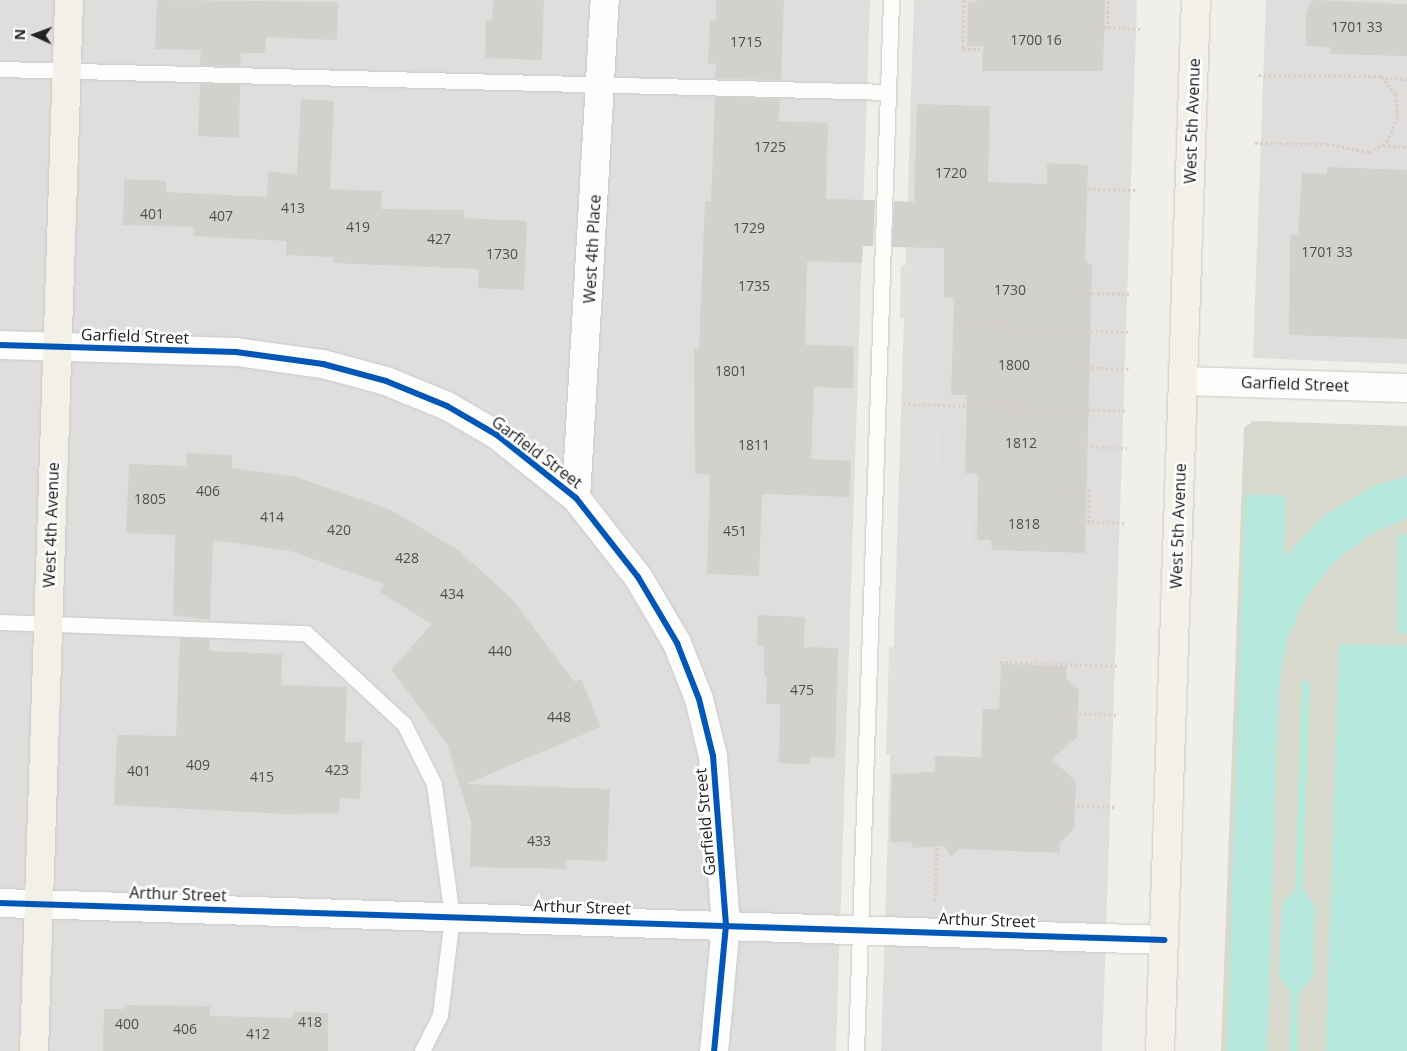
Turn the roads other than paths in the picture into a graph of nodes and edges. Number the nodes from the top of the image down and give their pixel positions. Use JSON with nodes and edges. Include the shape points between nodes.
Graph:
{"nodes":[{"id":1,"x":69,"y":0,"type":"edge"},
{"id":2,"x":606,"y":0,"type":"edge"},
{"id":3,"x":891,"y":0,"type":"edge"},
{"id":4,"x":1196,"y":0,"type":"edge"},
{"id":5,"x":0,"y":69,"type":"edge"},
{"id":6,"x":68,"y":72,"type":"junction"},
{"id":7,"x":602,"y":82,"type":"junction"},
{"id":8,"x":888,"y":92,"type":"junction"},
{"id":9,"x":0,"y":345,"type":"edge"},
{"id":10,"x":57,"y":346,"type":"junction"},
{"id":11,"x":1183,"y":381,"type":"junction"},
{"id":12,"x":1407,"y":388,"type":"edge"},
{"id":13,"x":576,"y":498,"type":"junction"},
{"id":14,"x":0,"y":622,"type":"edge"},
{"id":15,"x":48,"y":623,"type":"junction"},
{"id":16,"x":0,"y":903,"type":"edge"},
{"id":17,"x":38,"y":904,"type":"junction"},
{"id":18,"x":452,"y":917,"type":"junction"},
{"id":19,"x":726,"y":925,"type":"junction"},
{"id":20,"x":859,"y":930,"type":"junction"},
{"id":21,"x":1164,"y":940,"type":"junction"},
{"id":22,"x":34,"y":1051,"type":"edge"},
{"id":23,"x":422,"y":1051,"type":"edge"},
{"id":24,"x":714,"y":1051,"type":"edge"},
{"id":25,"x":856,"y":1051,"type":"edge"},
{"id":26,"x":1160,"y":1051,"type":"edge"}],
"edges":[{"from":1,"to":6,"type":"main road","name":"West 4th Avenue"},
{"from":2,"to":7,"type":"street","name":"West 4th Place"},
{"from":3,"to":8,"type":"lane"},
{"from":4,"to":11,"type":"main road","name":"West 5th Avenue"},
{"from":5,"to":6,"type":"lane"},
{"from":6,"to":7,"type":"lane"},
{"from":6,"to":10,"type":"main road","name":"West 4th Avenue"},
{"from":7,"to":8,"type":"lane"},
{"from":7,"to":13,"type":"street","name":"West 4th Place"},
{"from":8,"to":20,"type":"lane","via":[[880,404]]},
{"from":9,"to":10,"type":"street","name":"Garfield Street"},
{"from":10,"to":13,"type":"street","name":"Garfield Street","via":[[245,353],[323,364],[386,381],[447,406],[497,436]]},
{"from":10,"to":15,"type":"main road","name":"West 4th Avenue"},
{"from":11,"to":12,"type":"street","name":"Garfield Street"},
{"from":11,"to":21,"type":"main road","name":"West 5th Avenue"},
{"from":13,"to":19,"type":"street","name":"Garfield Street","via":[[638,577],[677,642],[698,699],[720,809]]},
{"from":14,"to":15,"type":"lane"},
{"from":15,"to":17,"type":"main road","name":"West 4th Avenue"},
{"from":15,"to":18,"type":"lane","via":[[306,633],[404,724],[434,784]]},
{"from":16,"to":17,"type":"street","name":"Arthur Street"},
{"from":17,"to":18,"type":"street","name":"Arthur Street"},
{"from":17,"to":22,"type":"main road","name":"West 4th Avenue"},
{"from":18,"to":19,"type":"street","name":"Arthur Street"},
{"from":18,"to":23,"type":"lane","via":[[440,1015]]},
{"from":19,"to":20,"type":"street","name":"Arthur Street"},
{"from":19,"to":24,"type":"street","name":"Garfield Street"},
{"from":20,"to":21,"type":"street","name":"Arthur Street"},
{"from":20,"to":25,"type":"lane"},
{"from":21,"to":26,"type":"main road","name":"West 5th Avenue"}]}
